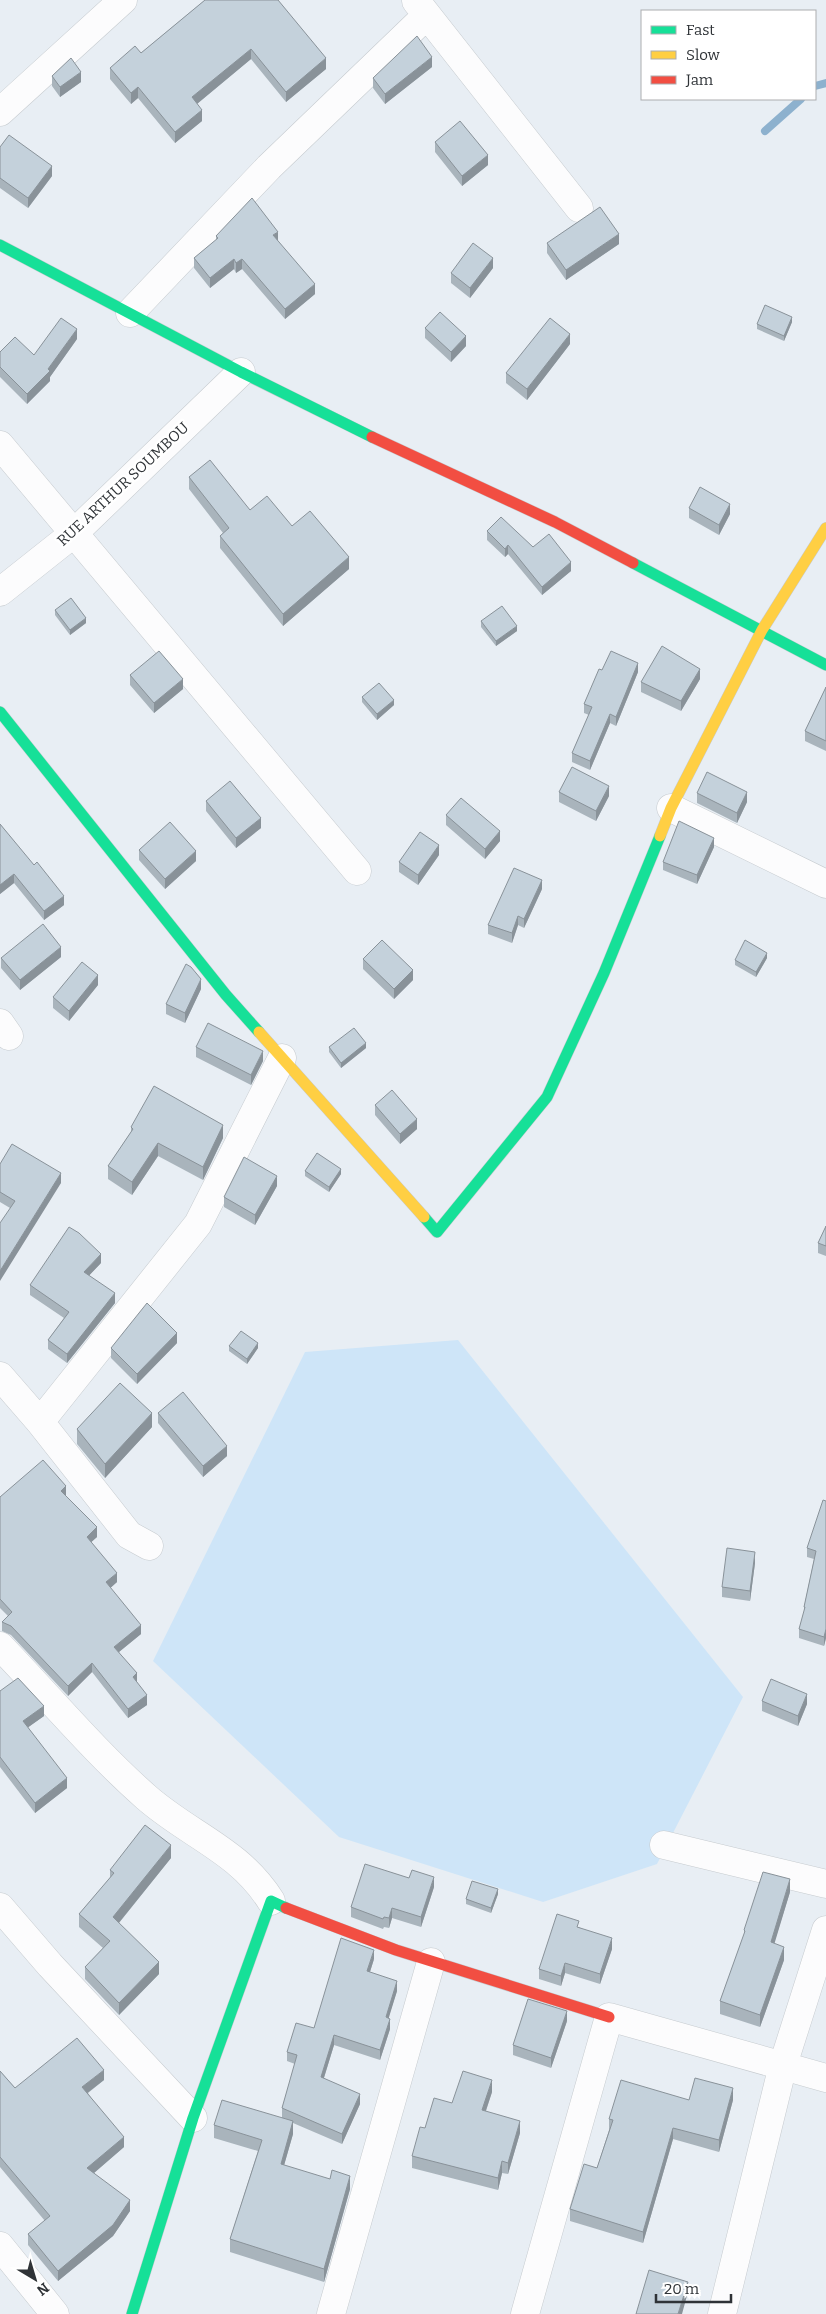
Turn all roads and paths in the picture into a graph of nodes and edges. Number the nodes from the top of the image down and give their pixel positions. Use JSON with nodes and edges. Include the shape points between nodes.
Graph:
{"nodes":[{"id":1,"x":123,"y":0,"type":"edge"},
{"id":2,"x":421,"y":7,"type":"edge"},
{"id":3,"x":0,"y":112,"type":"edge"},
{"id":4,"x":579,"y":208,"type":"dead end"},
{"id":5,"x":0,"y":245,"type":"edge"},
{"id":6,"x":130,"y":313,"type":"junction"},
{"id":7,"x":242,"y":372,"type":"junction"},
{"id":8,"x":0,"y":445,"type":"edge"},
{"id":9,"x":826,"y":528,"type":"edge"},
{"id":10,"x":73,"y":534,"type":"junction"},
{"id":11,"x":0,"y":592,"type":"edge"},
{"id":12,"x":762,"y":630,"type":"junction"},
{"id":13,"x":826,"y":665,"type":"edge"},
{"id":14,"x":0,"y":712,"type":"edge"},
{"id":15,"x":671,"y":808,"type":"junction"},
{"id":16,"x":356,"y":870,"type":"dead end"},
{"id":17,"x":826,"y":884,"type":"edge"},
{"id":18,"x":282,"y":1058,"type":"junction"},
{"id":19,"x":0,"y":1376,"type":"edge"},
{"id":20,"x":40,"y":1422,"type":"junction"},
{"id":21,"x":149,"y":1546,"type":"dead end"},
{"id":22,"x":0,"y":1646,"type":"edge"},
{"id":23,"x":664,"y":1845,"type":"dead end"},
{"id":24,"x":826,"y":1884,"type":"edge"},
{"id":25,"x":271,"y":1901,"type":"junction"},
{"id":26,"x":0,"y":1907,"type":"edge"},
{"id":27,"x":826,"y":1930,"type":"edge"},
{"id":28,"x":431,"y":1962,"type":"junction"},
{"id":29,"x":609,"y":2017,"type":"junction"},
{"id":30,"x":783,"y":2065,"type":"junction"},
{"id":31,"x":826,"y":2078,"type":"edge"},
{"id":32,"x":193,"y":2118,"type":"junction"},
{"id":33,"x":0,"y":2246,"type":"edge"},
{"id":34,"x":55,"y":2314,"type":"edge"},
{"id":35,"x":132,"y":2314,"type":"edge"},
{"id":36,"x":330,"y":2314,"type":"edge"},
{"id":37,"x":525,"y":2314,"type":"edge"},
{"id":38,"x":722,"y":2314,"type":"edge"}],
"edges":[{"from":1,"to":3,"type":"street"},
{"from":2,"to":4,"type":"street"},
{"from":2,"to":6,"type":"street"},
{"from":5,"to":6,"type":"street"},
{"from":6,"to":7,"type":"street"},
{"from":7,"to":10,"type":"street","name":"RUE ARTHUR SOUMBOU"},
{"from":7,"to":12,"type":"street","via":[[361,432],[555,522]]},
{"from":8,"to":10,"type":"street"},
{"from":9,"to":12,"type":"street"},
{"from":10,"to":11,"type":"street","name":"RUE ARTHUR SOUMBOU"},
{"from":10,"to":16,"type":"street"},
{"from":12,"to":13,"type":"street"},
{"from":12,"to":15,"type":"street"},
{"from":14,"to":18,"type":"street","via":[[226,995]]},
{"from":15,"to":17,"type":"street"},
{"from":15,"to":18,"type":"street","via":[[604,973],[547,1097],[437,1232]]},
{"from":18,"to":20,"type":"street","via":[[198,1224]]},
{"from":19,"to":20,"type":"street"},
{"from":20,"to":21,"type":"street","via":[[130,1535]]},
{"from":22,"to":25,"type":"street","via":[[110,1764],[148,1799],[243,1866]]},
{"from":23,"to":24,"type":"street"},
{"from":25,"to":28,"type":"street","via":[[321,1924]]},
{"from":25,"to":32,"type":"street"},
{"from":26,"to":32,"type":"street"},
{"from":27,"to":30,"type":"street"},
{"from":28,"to":29,"type":"street"},
{"from":28,"to":36,"type":"street"},
{"from":29,"to":30,"type":"street"},
{"from":29,"to":37,"type":"street"},
{"from":30,"to":31,"type":"street"},
{"from":30,"to":38,"type":"street"},
{"from":32,"to":35,"type":"street"},
{"from":33,"to":34,"type":"street"}]}
